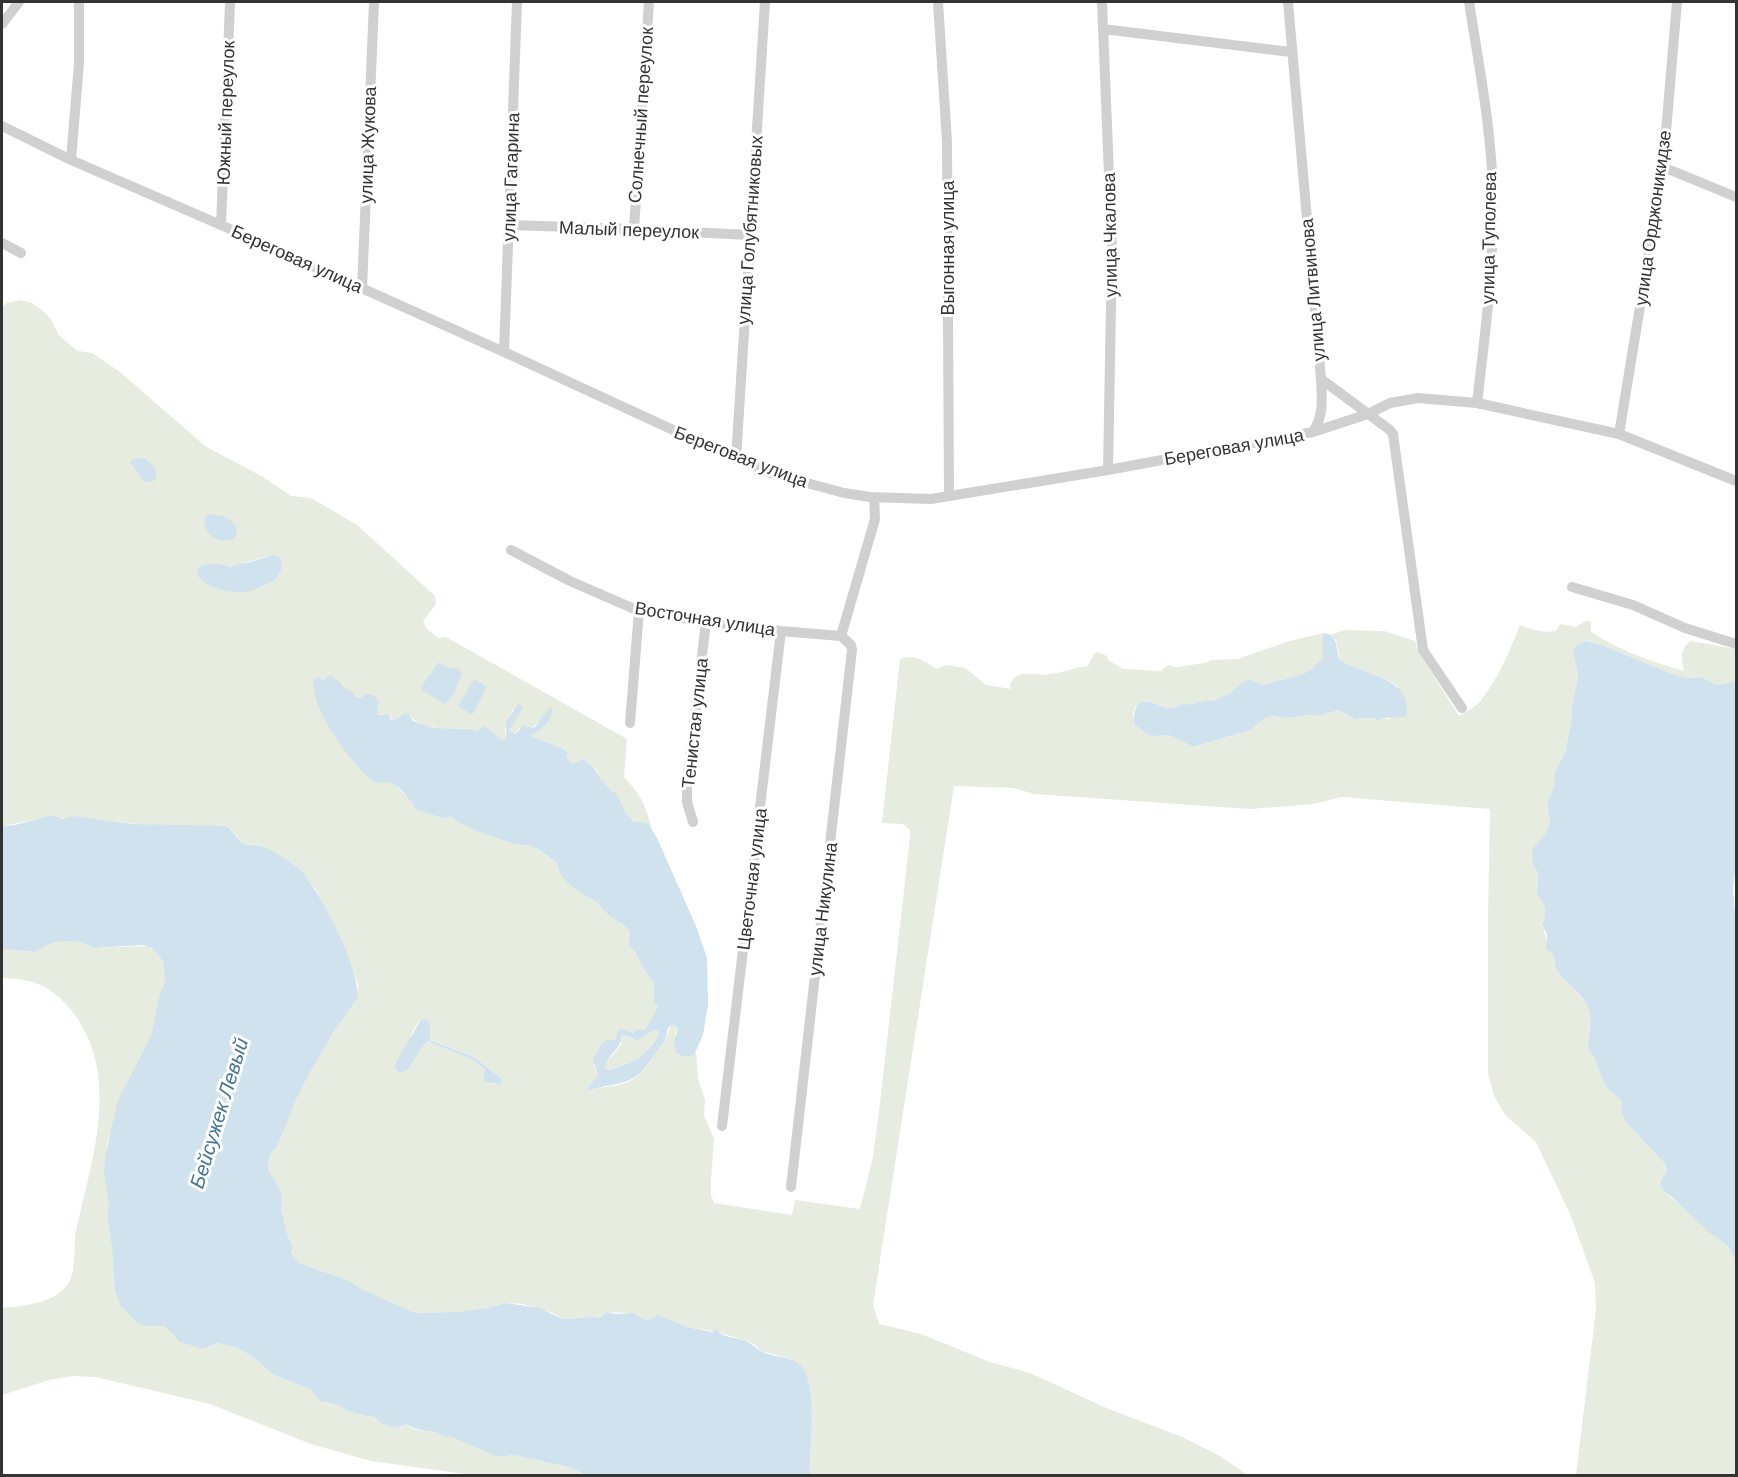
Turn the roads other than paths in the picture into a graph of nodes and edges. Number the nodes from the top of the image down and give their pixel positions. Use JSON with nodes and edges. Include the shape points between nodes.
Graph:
{"nodes":[{"id":1,"x":19,"y":2,"type":"edge"},
{"id":2,"x":79,"y":2,"type":"edge"},
{"id":3,"x":230,"y":2,"type":"edge"},
{"id":4,"x":374,"y":2,"type":"edge"},
{"id":5,"x":517,"y":2,"type":"edge"},
{"id":6,"x":649,"y":2,"type":"edge"},
{"id":7,"x":765,"y":2,"type":"edge"},
{"id":8,"x":938,"y":2,"type":"edge"},
{"id":9,"x":1102,"y":2,"type":"edge"},
{"id":10,"x":1288,"y":2,"type":"edge"},
{"id":11,"x":1469,"y":2,"type":"edge"},
{"id":12,"x":1677,"y":2,"type":"edge"},
{"id":13,"x":2,"y":24,"type":"edge"},
{"id":14,"x":1103,"y":29,"type":"junction"},
{"id":15,"x":1291,"y":52,"type":"junction"},
{"id":16,"x":2,"y":126,"type":"edge"},
{"id":17,"x":71,"y":160,"type":"junction"},
{"id":18,"x":1664,"y":167,"type":"junction"},
{"id":19,"x":1737,"y":197,"type":"edge"},
{"id":20,"x":221,"y":225,"type":"junction"},
{"id":21,"x":509,"y":225,"type":"junction"},
{"id":22,"x":634,"y":229,"type":"junction"},
{"id":23,"x":749,"y":235,"type":"junction"},
{"id":24,"x":2,"y":243,"type":"edge"},
{"id":25,"x":21,"y":253,"type":"dead end"},
{"id":26,"x":362,"y":289,"type":"junction"},
{"id":27,"x":504,"y":352,"type":"junction"},
{"id":28,"x":1321,"y":379,"type":"junction"},
{"id":29,"x":1477,"y":403,"type":"junction"},
{"id":30,"x":1368,"y":414,"type":"junction"},
{"id":31,"x":1313,"y":432,"type":"junction"},
{"id":32,"x":1619,"y":434,"type":"junction"},
{"id":33,"x":736,"y":459,"type":"junction"},
{"id":34,"x":1108,"y":470,"type":"junction"},
{"id":35,"x":1737,"y":481,"type":"edge"},
{"id":36,"x":949,"y":495,"type":"junction"},
{"id":37,"x":874,"y":497,"type":"junction"},
{"id":38,"x":511,"y":550,"type":"dead end"},
{"id":39,"x":1572,"y":587,"type":"dead end"},
{"id":40,"x":639,"y":611,"type":"junction"},
{"id":41,"x":706,"y":622,"type":"junction"},
{"id":42,"x":781,"y":632,"type":"junction"},
{"id":43,"x":841,"y":636,"type":"junction"},
{"id":44,"x":1737,"y":644,"type":"edge"},
{"id":45,"x":1462,"y":708,"type":"dead end"},
{"id":46,"x":630,"y":723,"type":"dead end"},
{"id":47,"x":693,"y":822,"type":"dead end"},
{"id":48,"x":722,"y":1126,"type":"dead end"},
{"id":49,"x":791,"y":1187,"type":"dead end"}],
"edges":[{"from":1,"to":13,"type":"street"},
{"from":2,"to":17,"type":"street","via":[[79,63]]},
{"from":3,"to":20,"type":"street","name":"Южный переулок"},
{"from":4,"to":26,"type":"street","name":"улица Жукова"},
{"from":5,"to":21,"type":"street","name":"улица Гагарина"},
{"from":6,"to":22,"type":"street","name":"Солнечный переулок"},
{"from":7,"to":23,"type":"street","name":"улица Голубятниковых"},
{"from":8,"to":36,"type":"street","name":"Выгонная улица","via":[[947,142]]},
{"from":9,"to":14,"type":"street","name":"улица Чкалова"},
{"from":10,"to":15,"type":"street","name":"улица Литвинова"},
{"from":11,"to":29,"type":"street","name":"улица Туполева","via":[[1493,197],[1492,265]]},
{"from":12,"to":18,"type":"street","name":"улица Орджоникидзе"},
{"from":14,"to":15,"type":"street"},
{"from":14,"to":34,"type":"street","name":"улица Чкалова","via":[[1112,249]]},
{"from":15,"to":28,"type":"street","name":"улица Литвинова"},
{"from":16,"to":17,"type":"street","name":"Береговая улица"},
{"from":17,"to":20,"type":"street","name":"Береговая улица"},
{"from":18,"to":19,"type":"street"},
{"from":18,"to":32,"type":"street","name":"улица Орджоникидзе"},
{"from":20,"to":26,"type":"street","name":"Береговая улица"},
{"from":21,"to":22,"type":"street","name":"Малый переулок"},
{"from":21,"to":27,"type":"street","name":"улица Гагарина"},
{"from":22,"to":23,"type":"street","name":"Малый переулок"},
{"from":23,"to":33,"type":"street","name":"улица Голубятниковых"},
{"from":24,"to":25,"type":"street"},
{"from":26,"to":27,"type":"street","name":"Береговая улица"},
{"from":27,"to":33,"type":"street","name":"Береговая улица"},
{"from":28,"to":30,"type":"street","name":"улица Литвинова"},
{"from":28,"to":31,"type":"street","via":[[1323,406]]},
{"from":29,"to":30,"type":"street","name":"Береговая улица","via":[[1418,398],[1390,403]]},
{"from":29,"to":32,"type":"street","name":"Береговая улица"},
{"from":30,"to":31,"type":"street","name":"Береговая улица"},
{"from":30,"to":45,"type":"street","name":"улица Литвинова","via":[[1390,430],[1394,438],[1423,650]]},
{"from":31,"to":34,"type":"street","name":"Береговая улица"},
{"from":32,"to":35,"type":"street","name":"Береговая улица"},
{"from":33,"to":37,"type":"street","name":"Береговая улица","via":[[814,486]]},
{"from":34,"to":36,"type":"street","name":"Береговая улица"},
{"from":36,"to":37,"type":"street","name":"Береговая улица","via":[[923,499]]},
{"from":37,"to":43,"type":"street","via":[[875,519]]},
{"from":38,"to":40,"type":"street","name":"Восточная улица"},
{"from":39,"to":44,"type":"street"},
{"from":40,"to":41,"type":"street","name":"Восточная улица"},
{"from":40,"to":46,"type":"street"},
{"from":41,"to":42,"type":"street","name":"Восточная улица"},
{"from":41,"to":47,"type":"street","name":"Тенистая улица","via":[[687,783]]},
{"from":42,"to":43,"type":"street","name":"Восточная улица"},
{"from":42,"to":48,"type":"street","name":"Цветочная улица"},
{"from":43,"to":49,"type":"street","name":"улица Никулина","via":[[852,650]]}]}
